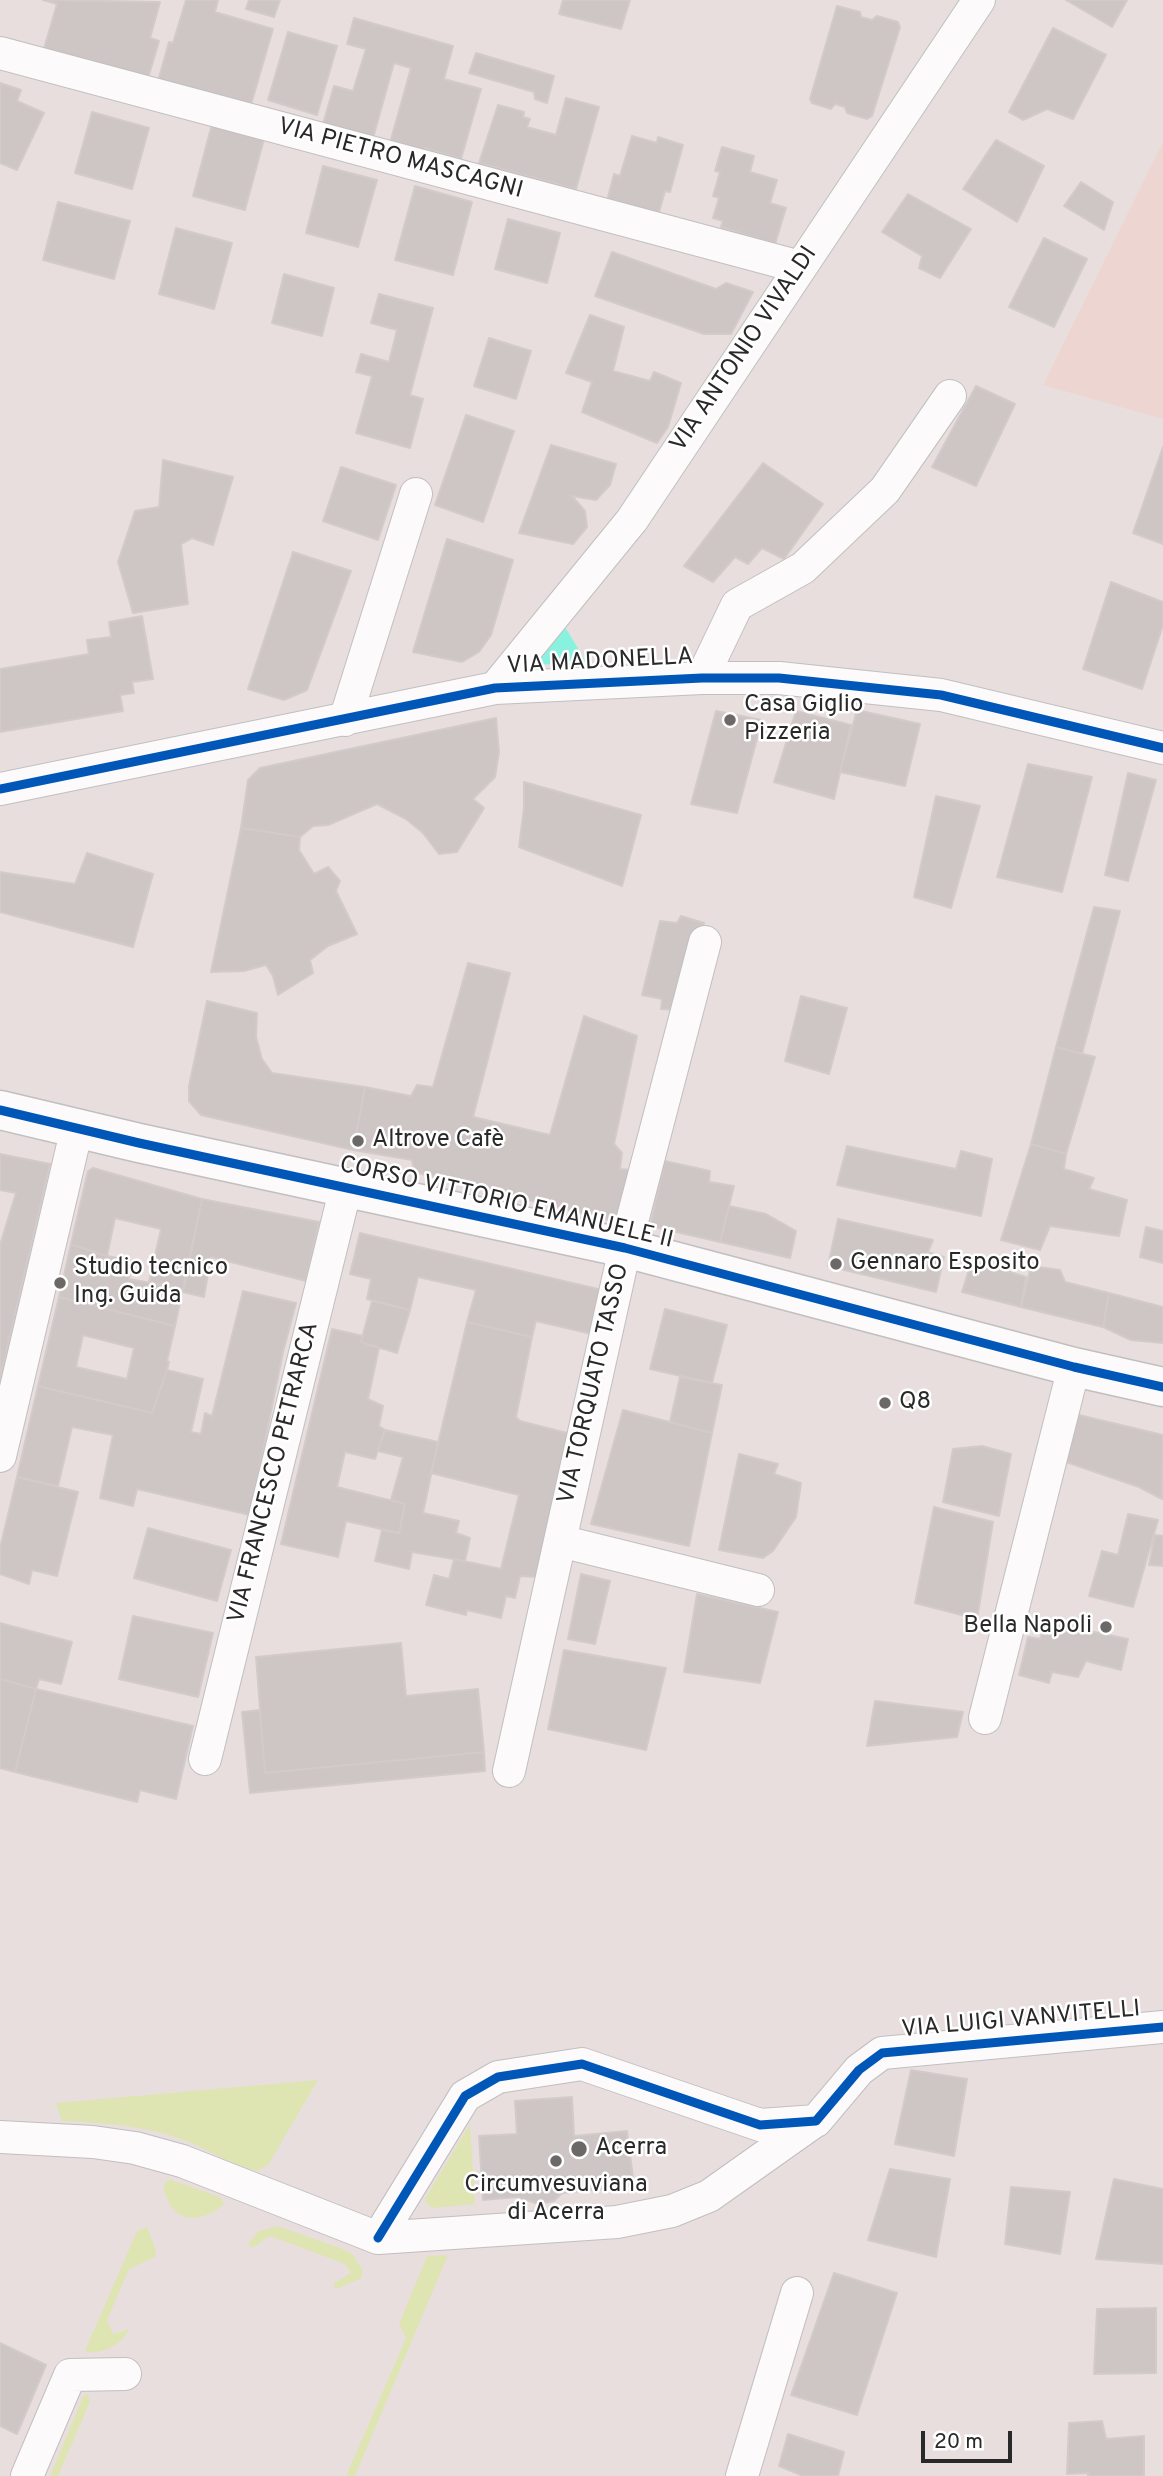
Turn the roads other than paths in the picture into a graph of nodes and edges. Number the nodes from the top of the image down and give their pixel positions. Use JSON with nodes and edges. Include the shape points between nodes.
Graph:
{"nodes":[{"id":1,"x":979,"y":0,"type":"edge"},
{"id":2,"x":0,"y":53,"type":"edge"},
{"id":3,"x":800,"y":267,"type":"junction"},
{"id":4,"x":950,"y":396,"type":"dead end"},
{"id":5,"x":416,"y":494,"type":"dead end"},
{"id":6,"x":702,"y":678,"type":"junction"},
{"id":7,"x":495,"y":688,"type":"junction"},
{"id":8,"x":345,"y":720,"type":"junction"},
{"id":9,"x":1163,"y":748,"type":"edge"},
{"id":10,"x":0,"y":789,"type":"edge"},
{"id":11,"x":705,"y":942,"type":"dead end"},
{"id":12,"x":0,"y":1110,"type":"edge"},
{"id":13,"x":77,"y":1128,"type":"junction"},
{"id":14,"x":345,"y":1187,"type":"junction"},
{"id":15,"x":625,"y":1248,"type":"junction"},
{"id":16,"x":1073,"y":1367,"type":"junction"},
{"id":17,"x":1163,"y":1387,"type":"edge"},
{"id":18,"x":0,"y":1456,"type":"edge"},
{"id":19,"x":560,"y":1541,"type":"junction"},
{"id":20,"x":758,"y":1590,"type":"dead end"},
{"id":21,"x":985,"y":1718,"type":"dead end"},
{"id":22,"x":205,"y":1759,"type":"dead end"},
{"id":23,"x":509,"y":1771,"type":"dead end"},
{"id":24,"x":1163,"y":2027,"type":"edge"},
{"id":25,"x":816,"y":2120,"type":"junction"},
{"id":26,"x":0,"y":2137,"type":"edge"},
{"id":27,"x":378,"y":2238,"type":"junction"},
{"id":28,"x":797,"y":2293,"type":"dead end"},
{"id":29,"x":125,"y":2375,"type":"dead end"},
{"id":30,"x":27,"y":2476,"type":"edge"},
{"id":31,"x":742,"y":2476,"type":"edge"}],
"edges":[{"from":1,"to":3,"type":"street","name":"VIA ANTONIO VIVALDI"},
{"from":2,"to":3,"type":"street","name":"VIA PIETRO MASCAGNI"},
{"from":3,"to":7,"type":"street","name":"VIA ANTONIO VIVALDI","via":[[632,520]]},
{"from":4,"to":6,"type":"street","via":[[885,490],[803,568],[737,605]]},
{"from":5,"to":8,"type":"street"},
{"from":6,"to":7,"type":"street","name":"VIA MADONELLA"},
{"from":6,"to":9,"type":"street","name":"VIA MADONELLA","via":[[779,678],[941,695]]},
{"from":7,"to":8,"type":"street","name":"VIA MADONELLA"},
{"from":8,"to":10,"type":"street","name":"VIA MADONELLA"},
{"from":11,"to":15,"type":"street","name":"VIA TORQUATO TASSO"},
{"from":12,"to":13,"type":"main road","name":"CORSO VITTORIO EMANUELE II"},
{"from":13,"to":14,"type":"main road","name":"CORSO VITTORIO EMANUELE II"},
{"from":13,"to":18,"type":"street"},
{"from":14,"to":15,"type":"main road","name":"CORSO VITTORIO EMANUELE II"},
{"from":14,"to":22,"type":"street","name":"VIA FRANCESCO PETRARCA"},
{"from":15,"to":16,"type":"main road","name":"CORSO VITTORIO EMANUELE II"},
{"from":15,"to":19,"type":"street","name":"VIA TORQUATO TASSO"},
{"from":16,"to":17,"type":"main road","name":"CORSO VITTORIO EMANUELE II"},
{"from":16,"to":21,"type":"street"},
{"from":19,"to":20,"type":"street"},
{"from":19,"to":23,"type":"street","name":"VIA TORQUATO TASSO"},
{"from":24,"to":25,"type":"street","name":"VIA LUIGI VANVITELLI","via":[[882,2053],[859,2070]]},
{"from":25,"to":27,"type":"street","name":"VIA LUIGI VANVITELLI","via":[[709,2196],[671,2211],[617,2222]]},
{"from":25,"to":27,"type":"street","via":[[760,2125],[582,2064],[498,2077],[465,2096]]},
{"from":26,"to":27,"type":"street","name":"VIA LUIGI VANVITELLI","via":[[135,2148],[182,2161]]},
{"from":28,"to":31,"type":"street"},
{"from":29,"to":30,"type":"street","via":[[70,2375]]}]}
